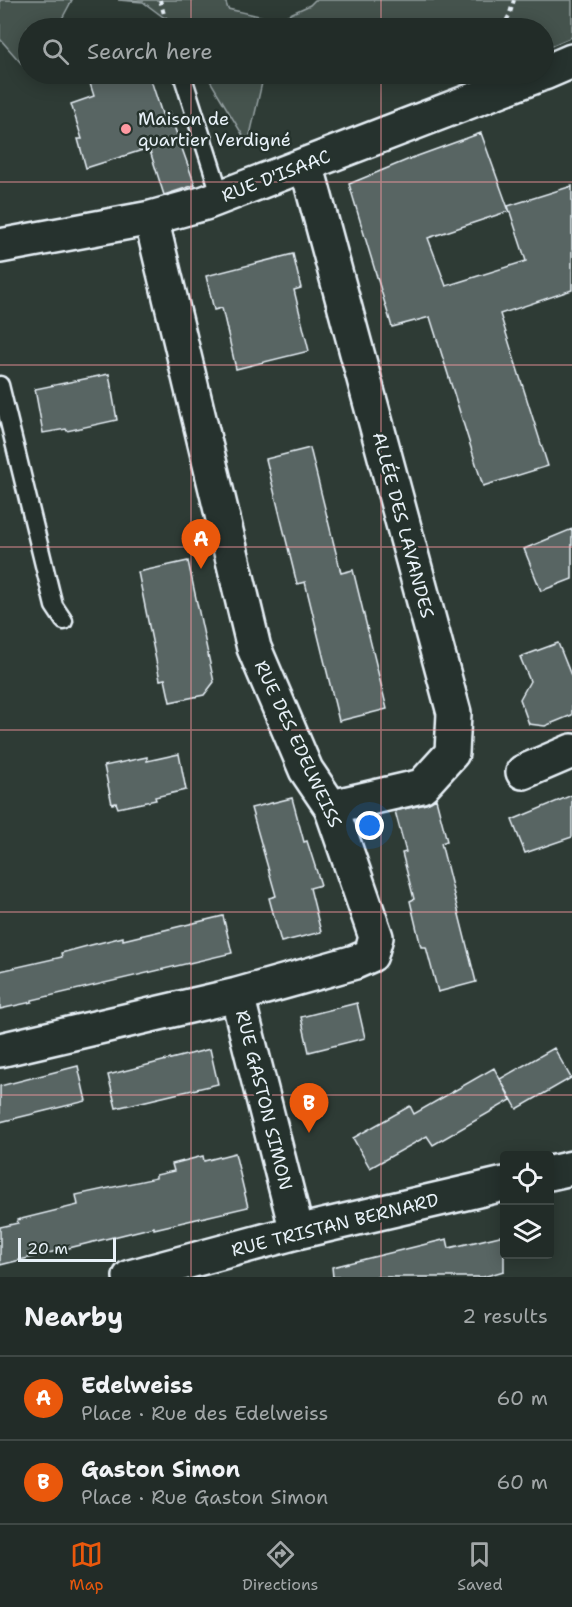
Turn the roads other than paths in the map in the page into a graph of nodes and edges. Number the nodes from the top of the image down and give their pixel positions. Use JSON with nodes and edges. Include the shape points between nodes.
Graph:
{"nodes":[{"id":1,"x":572,"y":62,"type":"edge"},
{"id":2,"x":554,"y":69,"type":"edge"},
{"id":3,"x":185,"y":84,"type":"edge"},
{"id":4,"x":514,"y":84,"type":"edge"},
{"id":5,"x":302,"y":167,"type":"junction"},
{"id":6,"x":221,"y":197,"type":"junction"},
{"id":7,"x":151,"y":218,"type":"junction"},
{"id":8,"x":0,"y":246,"type":"edge"},
{"id":9,"x":0,"y":385,"type":"edge"},
{"id":10,"x":64,"y":621,"type":"dead end"},
{"id":11,"x":572,"y":751,"type":"edge"},
{"id":12,"x":523,"y":772,"type":"dead end"},
{"id":13,"x":331,"y":807,"type":"junction"},
{"id":14,"x":237,"y":995,"type":"junction"},
{"id":15,"x":0,"y":1050,"type":"edge"},
{"id":16,"x":572,"y":1168,"type":"edge"},
{"id":17,"x":554,"y":1172,"type":"edge"},
{"id":18,"x":500,"y":1185,"type":"edge"},
{"id":19,"x":297,"y":1232,"type":"junction"},
{"id":20,"x":130,"y":1277,"type":"edge"}],
"edges":[{"from":1,"to":2,"type":"street","name":"RUE D'ISAAC"},
{"from":3,"to":6,"type":"lane"},
{"from":4,"to":5,"type":"street","name":"RUE D'ISAAC"},
{"from":5,"to":6,"type":"street","name":"RUE D'ISAAC"},
{"from":5,"to":13,"type":"street","name":"ALLÉE DES LAVANDES","via":[[312,182],[454,713],[452,753],[422,786]]},
{"from":6,"to":7,"type":"street","name":"RUE D'ISAAC"},
{"from":7,"to":8,"type":"street","name":"RUE D'ISAAC"},
{"from":7,"to":13,"type":"street","name":"RUE DES EDELWEISS","via":[[254,648],[306,770]]},
{"from":9,"to":10,"type":"lane","via":[[54,606]]},
{"from":11,"to":12,"type":"street"},
{"from":13,"to":14,"type":"street","name":"RUE DES EDELWEISS","via":[[376,937],[371,955]]},
{"from":14,"to":15,"type":"street","name":"RUE GASTON SIMON"},
{"from":14,"to":19,"type":"street","name":"RUE GASTON SIMON"},
{"from":16,"to":17,"type":"street"},
{"from":18,"to":19,"type":"street","name":"RUE TRISTAN BERNARD"},
{"from":19,"to":20,"type":"street","name":"RUE TRISTAN BERNARD"}]}
